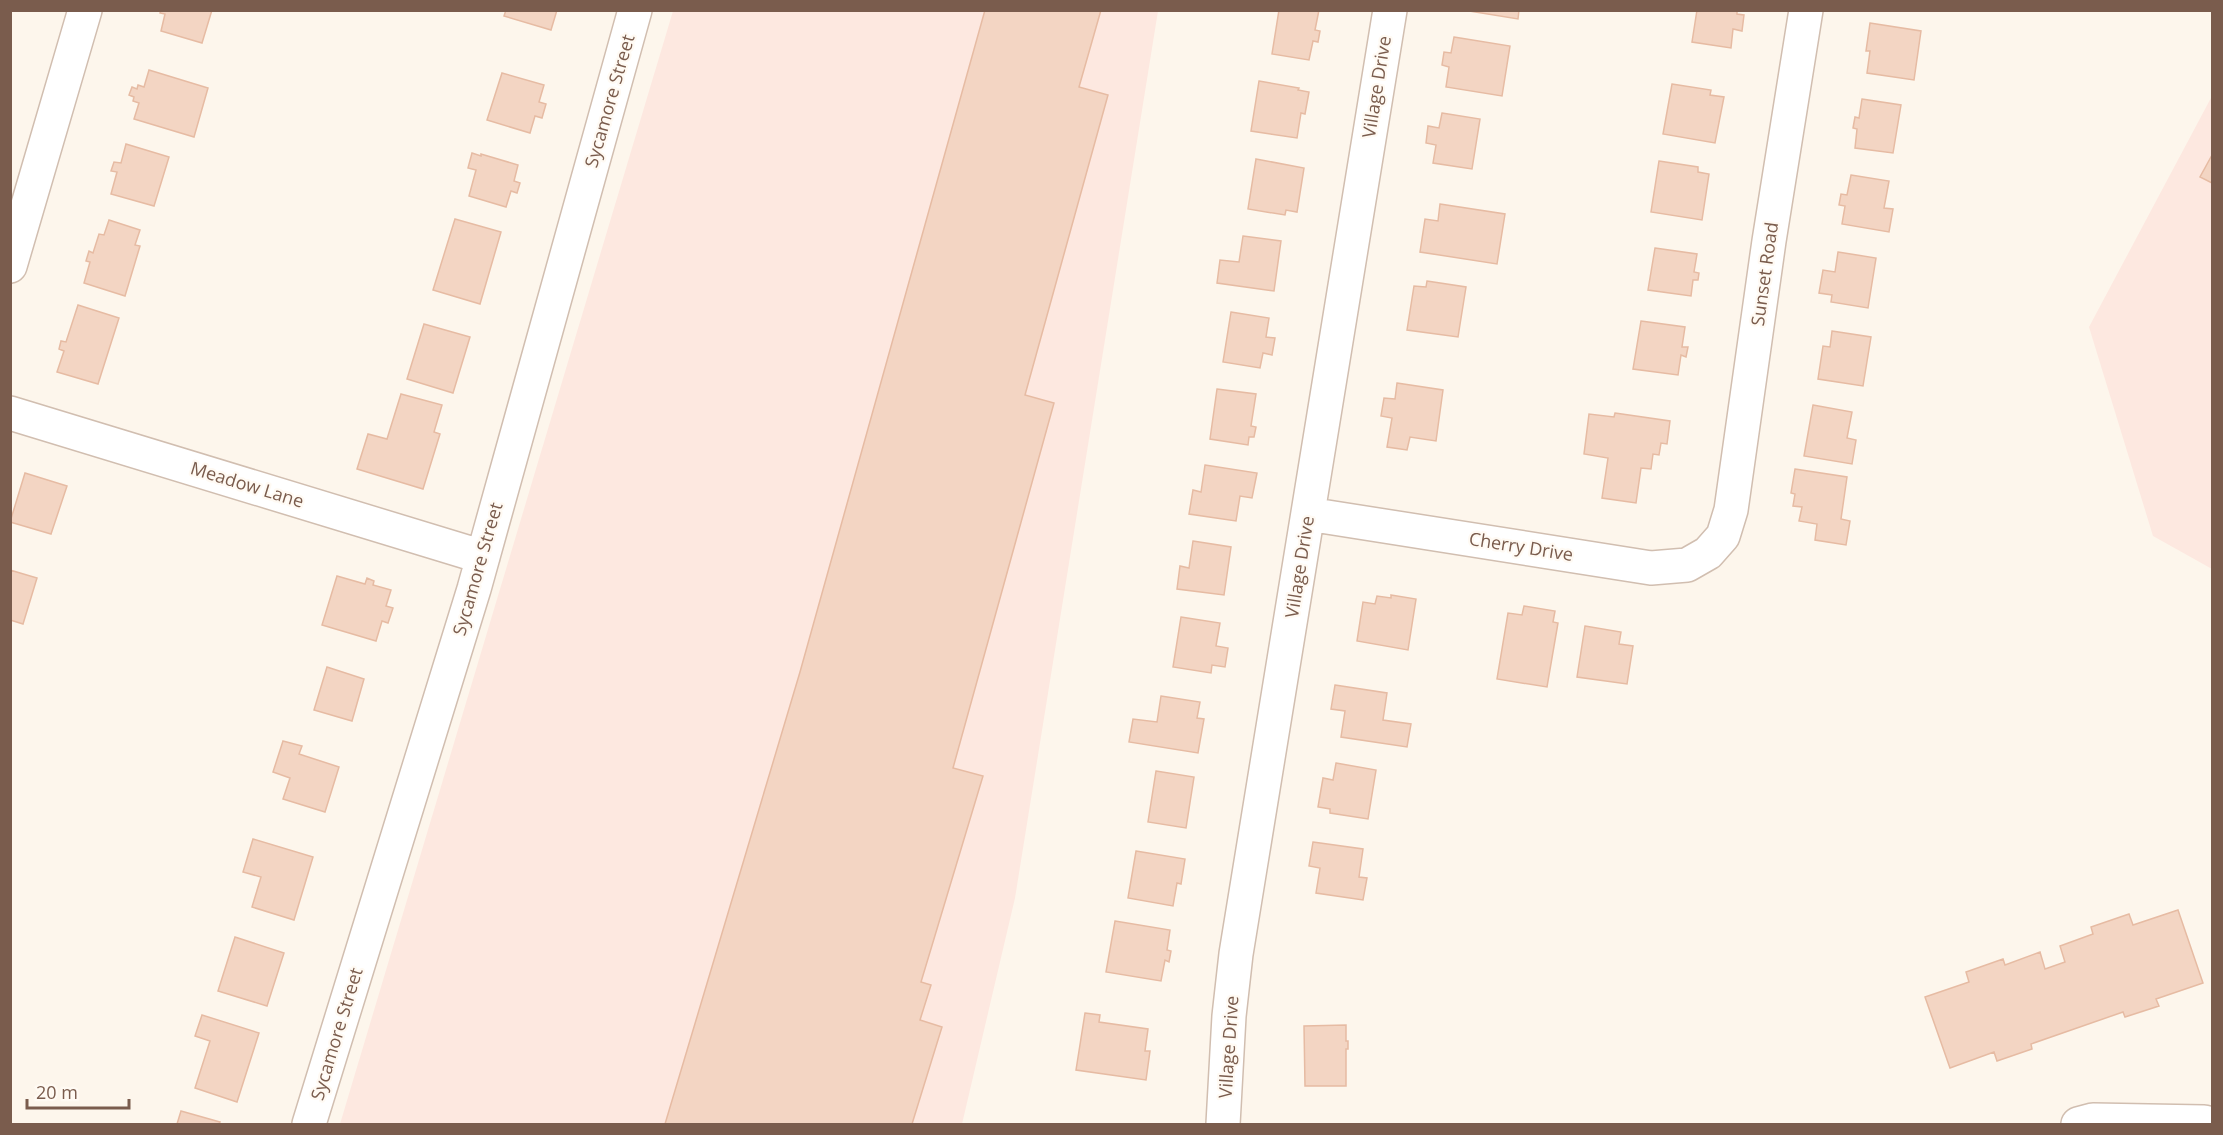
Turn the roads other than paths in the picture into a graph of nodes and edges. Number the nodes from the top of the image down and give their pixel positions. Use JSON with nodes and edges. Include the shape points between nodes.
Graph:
{"nodes":[{"id":1,"x":85,"y":10,"type":"edge"},
{"id":2,"x":635,"y":10,"type":"edge"},
{"id":3,"x":1390,"y":10,"type":"edge"},
{"id":4,"x":1806,"y":10,"type":"edge"},
{"id":5,"x":10,"y":266,"type":"edge"},
{"id":6,"x":10,"y":414,"type":"edge"},
{"id":7,"x":1308,"y":514,"type":"junction"},
{"id":8,"x":1723,"y":536,"type":"joint"},
{"id":9,"x":483,"y":557,"type":"junction"},
{"id":10,"x":2212,"y":1124,"type":"edge"},
{"id":11,"x":309,"y":1125,"type":"edge"},
{"id":12,"x":1223,"y":1125,"type":"edge"},
{"id":13,"x":2078,"y":1125,"type":"edge"}],
"edges":[{"from":1,"to":5,"type":"street"},
{"from":2,"to":9,"type":"street","name":"Sycamore Street"},
{"from":3,"to":7,"type":"street","name":"Village Drive"},
{"from":4,"to":8,"type":"street","name":"Sunset Road","via":[[1731,510]]},
{"from":6,"to":9,"type":"street","name":"Meadow Lane"},
{"from":7,"to":8,"type":"street","name":"Cherry Drive","via":[[1651,568],[1687,565],[1708,553]]},
{"from":7,"to":12,"type":"street","name":"Village Drive","via":[[1236,954]]},
{"from":9,"to":11,"type":"street","name":"Sycamore Street"},
{"from":10,"to":13,"type":"street","via":[[2093,1120]]}]}
